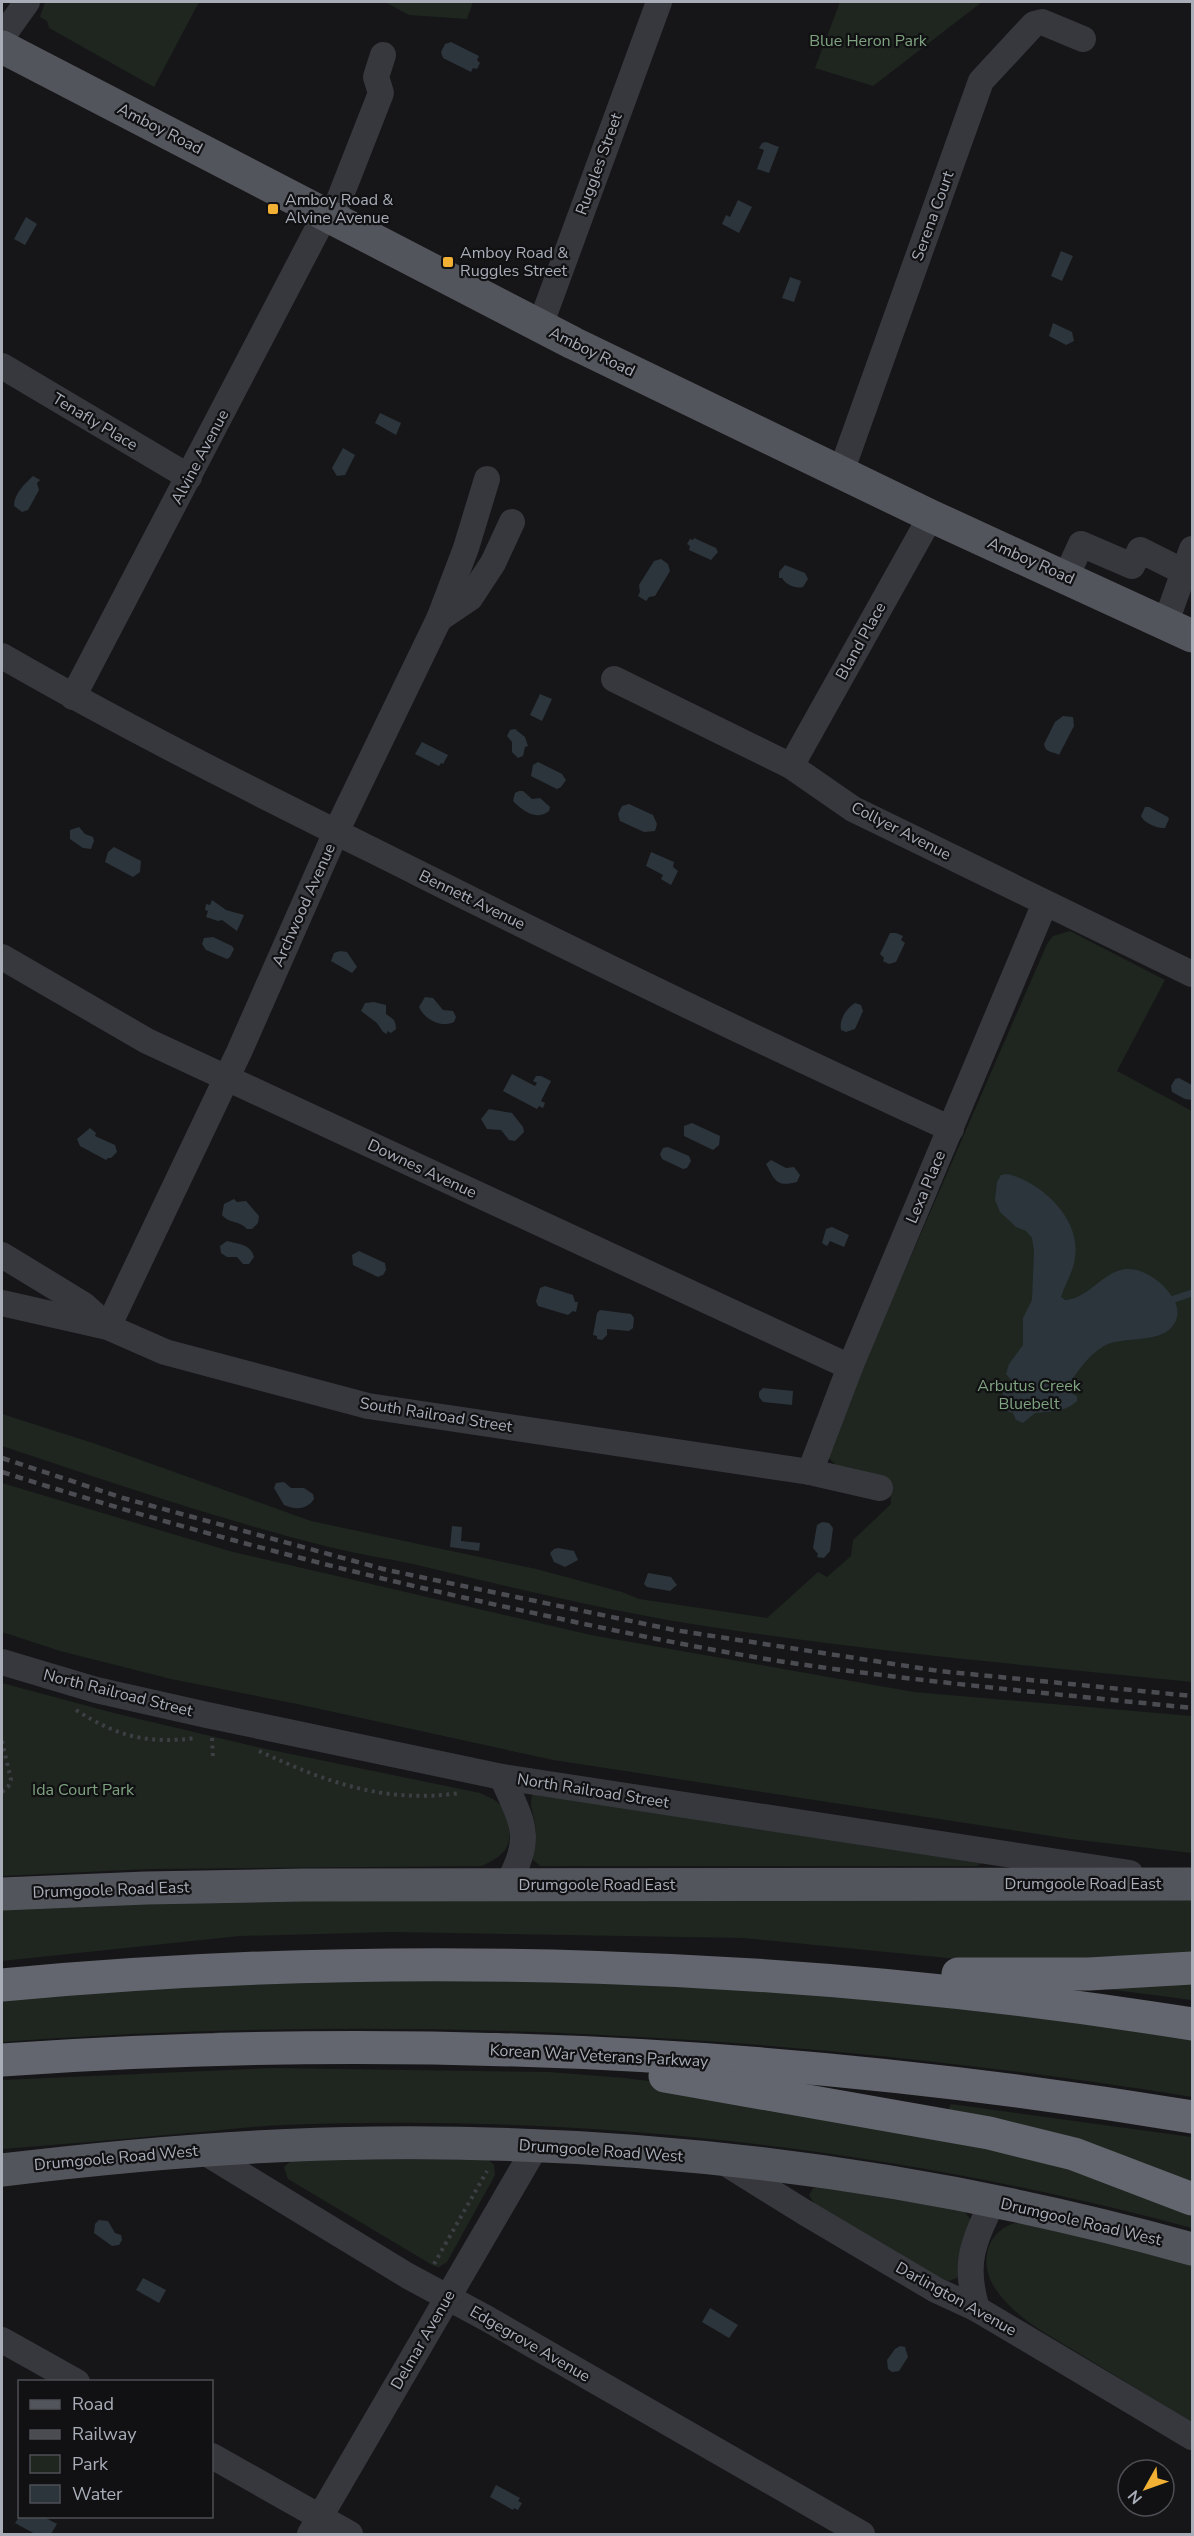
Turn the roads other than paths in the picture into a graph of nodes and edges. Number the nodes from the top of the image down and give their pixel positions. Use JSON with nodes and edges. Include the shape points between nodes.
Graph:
{"nodes":[{"id":1,"x":27,"y":2,"type":"edge"},
{"id":2,"x":659,"y":2,"type":"edge"},
{"id":3,"x":2,"y":37,"type":"edge"},
{"id":4,"x":1083,"y":39,"type":"dead end"},
{"id":5,"x":2,"y":47,"type":"edge"},
{"id":6,"x":383,"y":55,"type":"dead end"},
{"id":7,"x":328,"y":217,"type":"junction"},
{"id":8,"x":540,"y":326,"type":"junction"},
{"id":9,"x":2,"y":366,"type":"edge"},
{"id":10,"x":841,"y":472,"type":"junction"},
{"id":11,"x":189,"y":477,"type":"junction"},
{"id":12,"x":487,"y":478,"type":"dead end"},
{"id":13,"x":931,"y":516,"type":"junction"},
{"id":14,"x":512,"y":522,"type":"dead end"},
{"id":15,"x":1188,"y":560,"type":"edge"},
{"id":16,"x":1065,"y":577,"type":"junction"},
{"id":17,"x":439,"y":619,"type":"junction"},
{"id":18,"x":1179,"y":629,"type":"edge"},
{"id":19,"x":2,"y":656,"type":"edge"},
{"id":20,"x":614,"y":679,"type":"dead end"},
{"id":21,"x":73,"y":697,"type":"junction"},
{"id":22,"x":791,"y":766,"type":"junction"},
{"id":23,"x":336,"y":832,"type":"junction"},
{"id":24,"x":1045,"y":903,"type":"junction"},
{"id":25,"x":2,"y":957,"type":"edge"},
{"id":26,"x":1192,"y":974,"type":"edge"},
{"id":27,"x":225,"y":1077,"type":"junction"},
{"id":28,"x":951,"y":1129,"type":"junction"},
{"id":29,"x":2,"y":1255,"type":"edge"},
{"id":30,"x":2,"y":1303,"type":"edge"},
{"id":31,"x":108,"y":1327,"type":"junction"},
{"id":32,"x":850,"y":1367,"type":"junction"},
{"id":33,"x":810,"y":1472,"type":"junction"},
{"id":34,"x":880,"y":1488,"type":"dead end"},
{"id":35,"x":2,"y":1662,"type":"edge"},
{"id":36,"x":502,"y":1777,"type":"junction"},
{"id":37,"x":1192,"y":1883,"type":"edge"},
{"id":38,"x":507,"y":1885,"type":"junction"},
{"id":39,"x":2,"y":1894,"type":"edge"},
{"id":40,"x":1192,"y":1968,"type":"edge"},
{"id":41,"x":716,"y":1974,"type":"junction"},
{"id":42,"x":2,"y":1985,"type":"edge"},
{"id":43,"x":1192,"y":2024,"type":"edge"},
{"id":44,"x":537,"y":2052,"type":"junction"},
{"id":45,"x":2,"y":2060,"type":"edge"},
{"id":46,"x":1192,"y":2116,"type":"edge"},
{"id":47,"x":536,"y":2146,"type":"junction"},
{"id":48,"x":201,"y":2150,"type":"junction"},
{"id":49,"x":720,"y":2160,"type":"junction"},
{"id":50,"x":2,"y":2170,"type":"edge"},
{"id":51,"x":1192,"y":2199,"type":"edge"},
{"id":52,"x":993,"y":2201,"type":"junction"},
{"id":53,"x":1192,"y":2249,"type":"edge"},
{"id":54,"x":447,"y":2298,"type":"junction"},
{"id":55,"x":977,"y":2309,"type":"junction"},
{"id":56,"x":2,"y":2340,"type":"edge"},
{"id":57,"x":73,"y":2380,"type":"edge"},
{"id":58,"x":1192,"y":2437,"type":"edge"},
{"id":59,"x":213,"y":2457,"type":"edge"},
{"id":60,"x":315,"y":2526,"type":"edge"},
{"id":61,"x":350,"y":2535,"type":"edge"},
{"id":62,"x":862,"y":2535,"type":"edge"}],
"edges":[{"from":1,"to":3,"type":"street"},
{"from":2,"to":8,"type":"street","name":"Ruggles Street"},
{"from":4,"to":10,"type":"street","name":"Serena Court","via":[[1042,22],[1034,24],[981,81]]},
{"from":5,"to":7,"type":"main road","name":"Amboy Road"},
{"from":6,"to":7,"type":"street","name":"Alvine Avenue","via":[[376,77],[381,93]]},
{"from":7,"to":8,"type":"main road","name":"Amboy Road"},
{"from":7,"to":11,"type":"street","name":"Alvine Avenue"},
{"from":8,"to":10,"type":"main road","name":"Amboy Road"},
{"from":9,"to":11,"type":"street","name":"Tenafly Place"},
{"from":10,"to":13,"type":"main road","name":"Amboy Road"},
{"from":11,"to":21,"type":"street","name":"Alvine Avenue"},
{"from":12,"to":17,"type":"street","name":"Archwood Avenue","via":[[463,558]]},
{"from":13,"to":16,"type":"main road","name":"Amboy Road"},
{"from":13,"to":22,"type":"street","name":"Bland Place"},
{"from":14,"to":17,"type":"street","via":[[493,563],[470,598]]},
{"from":15,"to":16,"type":"street","via":[[1140,550],[1132,566],[1081,544]]},
{"from":15,"to":18,"type":"street"},
{"from":16,"to":18,"type":"main road","name":"Amboy Road"},
{"from":17,"to":23,"type":"street","name":"Archwood Avenue"},
{"from":19,"to":21,"type":"street","name":"Bennett Avenue"},
{"from":20,"to":22,"type":"street","name":"Collyer Avenue"},
{"from":21,"to":23,"type":"street","name":"Bennett Avenue"},
{"from":22,"to":24,"type":"street","name":"Collyer Avenue","via":[[854,809]]},
{"from":23,"to":27,"type":"street","name":"Archwood Avenue"},
{"from":23,"to":28,"type":"street","name":"Bennett Avenue","via":[[683,1005]]},
{"from":24,"to":26,"type":"street","name":"Collyer Avenue"},
{"from":24,"to":28,"type":"street","name":"Lexa Place"},
{"from":25,"to":27,"type":"street","name":"Downes Avenue","via":[[147,1041]]},
{"from":27,"to":31,"type":"street","name":"Archwood Avenue"},
{"from":27,"to":32,"type":"street","name":"Downes Avenue"},
{"from":28,"to":32,"type":"street","name":"Lexa Place"},
{"from":29,"to":31,"type":"street","via":[[84,1305]]},
{"from":30,"to":31,"type":"street","name":"South Railroad Street"},
{"from":31,"to":33,"type":"street","name":"South Railroad Street","via":[[165,1352],[368,1406]]},
{"from":32,"to":33,"type":"street","name":"Lexa Place"},
{"from":33,"to":34,"type":"street","name":"South Railroad Street"},
{"from":35,"to":36,"type":"street","name":"North Railroad Street","via":[[96,1690]]},
{"from":36,"to":37,"type":"street","name":"North Railroad Street"},
{"from":36,"to":38,"type":"street","via":[[518,1810],[524,1834],[522,1854]]},
{"from":37,"to":38,"type":"main road","name":"Drumgoole Road East"},
{"from":38,"to":39,"type":"main road","name":"Drumgoole Road East","via":[[225,1886]]},
{"from":40,"to":41,"type":"highway","via":[[1028,1975],[904,1970]]},
{"from":41,"to":42,"type":"highway","via":[[407,1965],[171,1973]]},
{"from":41,"to":43,"type":"highway","via":[[866,1984]]},
{"from":44,"to":45,"type":"highway","name":"Korean War Veterans Parkway","via":[[290,2049]]},
{"from":44,"to":46,"type":"highway","name":"Korean War Veterans Parkway","via":[[843,2071]]},
{"from":44,"to":51,"type":"highway","via":[[989,2133],[1074,2154]]},
{"from":47,"to":48,"type":"main road","name":"Drumgoole Road West","via":[[375,2143]]},
{"from":47,"to":49,"type":"main road","name":"Drumgoole Road West"},
{"from":47,"to":54,"type":"street","name":"Delmar Avenue"},
{"from":48,"to":50,"type":"main road","name":"Drumgoole Road West"},
{"from":48,"to":54,"type":"street","name":"Edgegrove Avenue"},
{"from":49,"to":52,"type":"main road","name":"Drumgoole Road West","via":[[857,2177]]},
{"from":49,"to":55,"type":"street","name":"Darlington Avenue","via":[[916,2278]]},
{"from":52,"to":53,"type":"main road","name":"Drumgoole Road West"},
{"from":52,"to":55,"type":"street","via":[[975,2241],[970,2267]]},
{"from":54,"to":60,"type":"street","name":"Delmar Avenue"},
{"from":54,"to":62,"type":"street","name":"Edgegrove Avenue"},
{"from":55,"to":58,"type":"street","name":"Darlington Avenue"},
{"from":56,"to":57,"type":"street"},
{"from":59,"to":60,"type":"street"},
{"from":60,"to":61,"type":"street"}]}
